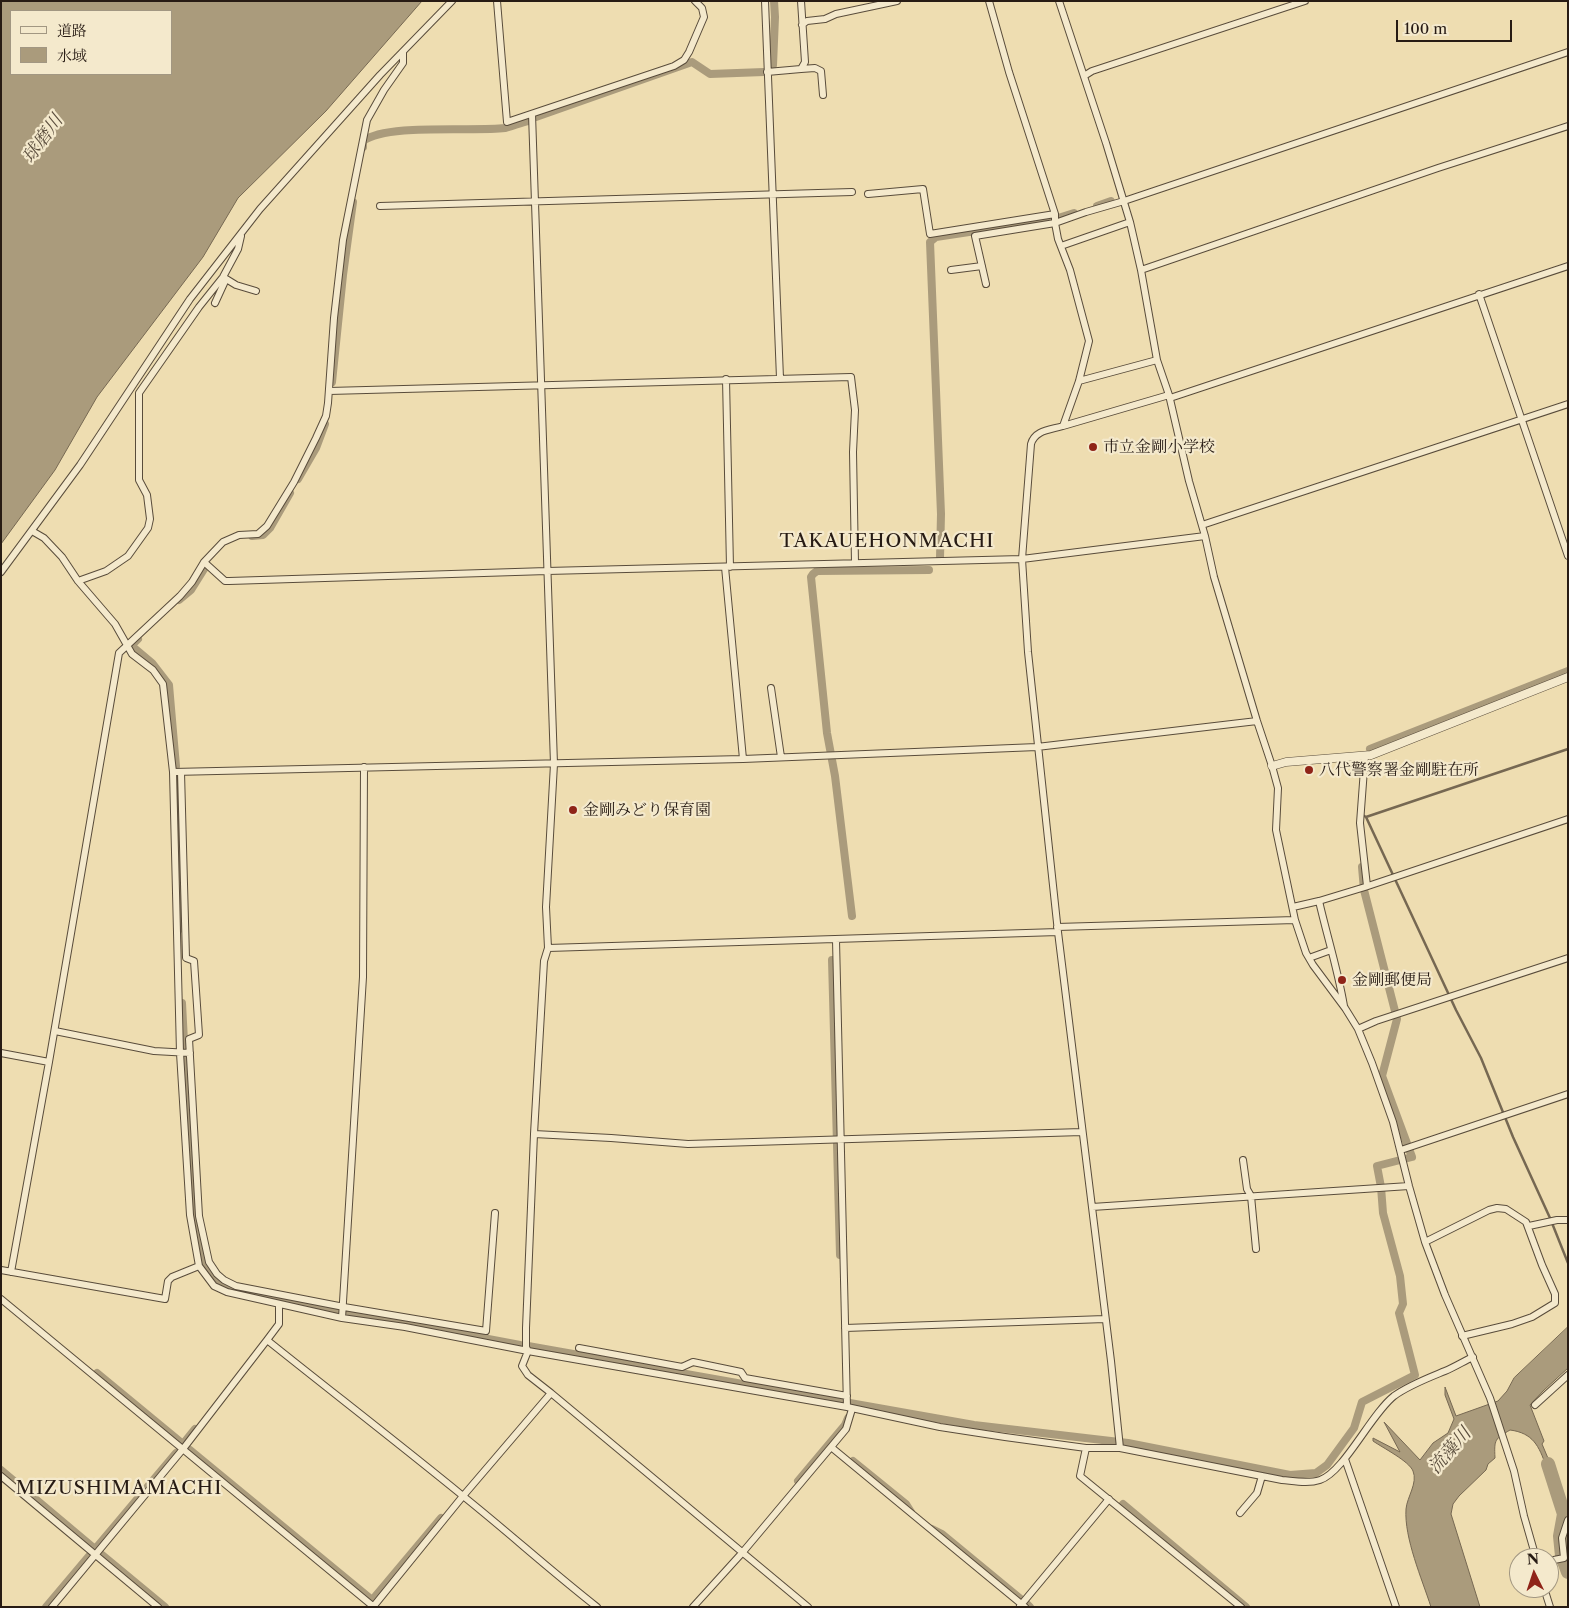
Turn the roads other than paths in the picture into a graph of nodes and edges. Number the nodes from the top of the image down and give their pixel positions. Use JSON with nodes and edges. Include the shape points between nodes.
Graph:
{"nodes":[{"id":1,"x":452,"y":1,"type":"edge"},
{"id":2,"x":497,"y":1,"type":"edge"},
{"id":3,"x":695,"y":1,"type":"edge"},
{"id":4,"x":765,"y":1,"type":"edge"},
{"id":5,"x":801,"y":1,"type":"edge"},
{"id":6,"x":897,"y":1,"type":"edge"},
{"id":7,"x":989,"y":1,"type":"edge"},
{"id":8,"x":1059,"y":1,"type":"edge"},
{"id":9,"x":1305,"y":1,"type":"edge"},
{"id":10,"x":802,"y":25,"type":"junction"},
{"id":11,"x":402,"y":52,"type":"junction"},
{"id":12,"x":1568,"y":52,"type":"edge"},
{"id":13,"x":801,"y":69,"type":"junction"},
{"id":14,"x":768,"y":72,"type":"junction"},
{"id":15,"x":1084,"y":76,"type":"junction"},
{"id":16,"x":823,"y":95,"type":"dead end"},
{"id":17,"x":532,"y":114,"type":"junction"},
{"id":18,"x":1568,"y":126,"type":"edge"},
{"id":19,"x":852,"y":192,"type":"dead end"},
{"id":20,"x":774,"y":194,"type":"junction"},
{"id":21,"x":868,"y":194,"type":"dead end"},
{"id":22,"x":535,"y":201,"type":"junction"},
{"id":23,"x":1124,"y":201,"type":"junction"},
{"id":24,"x":380,"y":206,"type":"dead end"},
{"id":25,"x":1055,"y":214,"type":"junction"},
{"id":26,"x":1130,"y":222,"type":"junction"},
{"id":27,"x":1055,"y":223,"type":"junction"},
{"id":28,"x":241,"y":233,"type":"junction"},
{"id":29,"x":1061,"y":246,"type":"junction"},
{"id":30,"x":982,"y":266,"type":"junction"},
{"id":31,"x":1568,"y":266,"type":"edge"},
{"id":32,"x":951,"y":270,"type":"dead end"},
{"id":33,"x":1141,"y":270,"type":"junction"},
{"id":34,"x":224,"y":278,"type":"junction"},
{"id":35,"x":986,"y":284,"type":"dead end"},
{"id":36,"x":256,"y":291,"type":"dead end"},
{"id":37,"x":1480,"y":294,"type":"junction"},
{"id":38,"x":215,"y":303,"type":"dead end"},
{"id":39,"x":1157,"y":360,"type":"junction"},
{"id":40,"x":780,"y":378,"type":"junction"},
{"id":41,"x":726,"y":379,"type":"junction"},
{"id":42,"x":1079,"y":381,"type":"junction"},
{"id":43,"x":541,"y":385,"type":"junction"},
{"id":44,"x":329,"y":391,"type":"junction"},
{"id":45,"x":1170,"y":396,"type":"junction"},
{"id":46,"x":1568,"y":404,"type":"edge"},
{"id":47,"x":1522,"y":420,"type":"junction"},
{"id":48,"x":1063,"y":426,"type":"junction"},
{"id":49,"x":1202,"y":526,"type":"junction"},
{"id":50,"x":32,"y":532,"type":"junction"},
{"id":51,"x":1205,"y":536,"type":"junction"},
{"id":52,"x":1568,"y":556,"type":"edge"},
{"id":53,"x":1022,"y":559,"type":"junction"},
{"id":54,"x":204,"y":562,"type":"junction"},
{"id":55,"x":855,"y":563,"type":"junction"},
{"id":56,"x":728,"y":567,"type":"junction"},
{"id":57,"x":547,"y":571,"type":"junction"},
{"id":58,"x":1,"y":572,"type":"edge"},
{"id":59,"x":78,"y":581,"type":"junction"},
{"id":60,"x":127,"y":644,"type":"junction"},
{"id":61,"x":1568,"y":677,"type":"edge"},
{"id":62,"x":771,"y":688,"type":"dead end"},
{"id":63,"x":1256,"y":721,"type":"junction"},
{"id":64,"x":1037,"y":747,"type":"junction"},
{"id":65,"x":1365,"y":756,"type":"junction"},
{"id":66,"x":781,"y":757,"type":"junction"},
{"id":67,"x":743,"y":759,"type":"junction"},
{"id":68,"x":554,"y":764,"type":"junction"},
{"id":69,"x":1272,"y":766,"type":"junction"},
{"id":70,"x":364,"y":767,"type":"junction"},
{"id":71,"x":172,"y":772,"type":"junction"},
{"id":72,"x":181,"y":772,"type":"junction"},
{"id":73,"x":1568,"y":819,"type":"edge"},
{"id":74,"x":1364,"y":887,"type":"junction"},
{"id":75,"x":1319,"y":901,"type":"junction"},
{"id":76,"x":1292,"y":907,"type":"junction"},
{"id":77,"x":1296,"y":920,"type":"junction"},
{"id":78,"x":1057,"y":930,"type":"junction"},
{"id":79,"x":836,"y":940,"type":"junction"},
{"id":80,"x":548,"y":948,"type":"junction"},
{"id":81,"x":1331,"y":950,"type":"junction"},
{"id":82,"x":1309,"y":958,"type":"junction"},
{"id":83,"x":1568,"y":958,"type":"edge"},
{"id":84,"x":1344,"y":1007,"type":"junction"},
{"id":85,"x":1358,"y":1029,"type":"junction"},
{"id":86,"x":55,"y":1031,"type":"junction"},
{"id":87,"x":1,"y":1053,"type":"edge"},
{"id":88,"x":185,"y":1053,"type":"junction"},
{"id":89,"x":49,"y":1062,"type":"junction"},
{"id":90,"x":1568,"y":1094,"type":"edge"},
{"id":91,"x":1082,"y":1132,"type":"junction"},
{"id":92,"x":534,"y":1134,"type":"junction"},
{"id":93,"x":838,"y":1140,"type":"junction"},
{"id":94,"x":1401,"y":1151,"type":"junction"},
{"id":95,"x":1243,"y":1160,"type":"dead end"},
{"id":96,"x":1409,"y":1186,"type":"junction"},
{"id":97,"x":1251,"y":1196,"type":"junction"},
{"id":98,"x":1092,"y":1207,"type":"junction"},
{"id":99,"x":495,"y":1213,"type":"dead end"},
{"id":100,"x":1568,"y":1220,"type":"edge"},
{"id":101,"x":1529,"y":1226,"type":"junction"},
{"id":102,"x":1425,"y":1242,"type":"junction"},
{"id":103,"x":1256,"y":1249,"type":"dead end"},
{"id":104,"x":199,"y":1266,"type":"junction"},
{"id":105,"x":1,"y":1270,"type":"edge"},
{"id":106,"x":12,"y":1272,"type":"junction"},
{"id":107,"x":204,"y":1275,"type":"junction"},
{"id":108,"x":214,"y":1277,"type":"junction"},
{"id":109,"x":1,"y":1299,"type":"edge"},
{"id":110,"x":280,"y":1304,"type":"junction"},
{"id":111,"x":344,"y":1307,"type":"junction"},
{"id":112,"x":342,"y":1318,"type":"junction"},
{"id":113,"x":1105,"y":1319,"type":"junction"},
{"id":114,"x":845,"y":1328,"type":"junction"},
{"id":115,"x":1462,"y":1336,"type":"junction"},
{"id":116,"x":268,"y":1340,"type":"junction"},
{"id":117,"x":578,"y":1348,"type":"dead end"},
{"id":118,"x":528,"y":1352,"type":"junction"},
{"id":119,"x":1473,"y":1356,"type":"junction"},
{"id":120,"x":1568,"y":1375,"type":"edge"},
{"id":121,"x":550,"y":1393,"type":"junction"},
{"id":122,"x":847,"y":1396,"type":"junction"},
{"id":123,"x":1535,"y":1405,"type":"dead end"},
{"id":124,"x":850,"y":1408,"type":"junction"},
{"id":125,"x":831,"y":1447,"type":"junction"},
{"id":126,"x":1120,"y":1447,"type":"junction"},
{"id":127,"x":1086,"y":1448,"type":"junction"},
{"id":128,"x":183,"y":1449,"type":"junction"},
{"id":129,"x":1344,"y":1459,"type":"junction"},
{"id":130,"x":1,"y":1476,"type":"edge"},
{"id":131,"x":1262,"y":1476,"type":"junction"},
{"id":132,"x":463,"y":1496,"type":"junction"},
{"id":133,"x":1109,"y":1499,"type":"junction"},
{"id":134,"x":1240,"y":1512,"type":"dead end"},
{"id":135,"x":1568,"y":1520,"type":"edge"},
{"id":136,"x":1533,"y":1548,"type":"edge"},
{"id":137,"x":741,"y":1552,"type":"junction"},
{"id":138,"x":95,"y":1555,"type":"junction"},
{"id":139,"x":1559,"y":1559,"type":"edge"},
{"id":140,"x":1022,"y":1606,"type":"edge"},
{"id":141,"x":52,"y":1607,"type":"edge"},
{"id":142,"x":158,"y":1607,"type":"edge"},
{"id":143,"x":374,"y":1607,"type":"edge"},
{"id":144,"x":597,"y":1607,"type":"edge"},
{"id":145,"x":694,"y":1607,"type":"edge"},
{"id":146,"x":808,"y":1607,"type":"edge"},
{"id":147,"x":1241,"y":1607,"type":"edge"},
{"id":148,"x":1396,"y":1607,"type":"edge"}],
"edges":[{"from":1,"to":11,"type":"street"},
{"from":2,"to":17,"type":"street","via":[[507,122]]},
{"from":3,"to":17,"type":"street","via":[[702,8],[704,17],[684,60]]},
{"from":4,"to":14,"type":"street"},
{"from":5,"to":10,"type":"street"},
{"from":6,"to":10,"type":"street","via":[[825,19],[807,20]]},
{"from":7,"to":25,"type":"street"},
{"from":8,"to":15,"type":"street"},
{"from":9,"to":15,"type":"street"},
{"from":10,"to":13,"type":"street","via":[[805,62]]},
{"from":11,"to":28,"type":"street"},
{"from":11,"to":44,"type":"street","via":[[403,64],[367,120],[343,240]]},
{"from":12,"to":23,"type":"street"},
{"from":13,"to":14,"type":"street"},
{"from":13,"to":16,"type":"street","via":[[821,71]]},
{"from":14,"to":20,"type":"street"},
{"from":15,"to":23,"type":"street"},
{"from":17,"to":22,"type":"street"},
{"from":18,"to":33,"type":"street"},
{"from":19,"to":20,"type":"street"},
{"from":20,"to":22,"type":"street"},
{"from":20,"to":40,"type":"street"},
{"from":21,"to":25,"type":"street","via":[[924,188],[930,234]]},
{"from":22,"to":24,"type":"street"},
{"from":22,"to":43,"type":"street"},
{"from":23,"to":26,"type":"street"},
{"from":23,"to":27,"type":"street"},
{"from":25,"to":27,"type":"street"},
{"from":26,"to":29,"type":"street"},
{"from":26,"to":33,"type":"street"},
{"from":27,"to":29,"type":"street"},
{"from":27,"to":30,"type":"street","via":[[975,236]]},
{"from":28,"to":34,"type":"street","via":[[238,249]]},
{"from":28,"to":50,"type":"street","via":[[190,299]]},
{"from":29,"to":42,"type":"street","via":[[1089,340]]},
{"from":30,"to":32,"type":"street"},
{"from":30,"to":35,"type":"street"},
{"from":31,"to":37,"type":"street"},
{"from":33,"to":39,"type":"street"},
{"from":34,"to":36,"type":"street"},
{"from":34,"to":38,"type":"street"},
{"from":34,"to":59,"type":"street","via":[[199,307],[139,393],[138,480],[147,495],[148,528],[128,556],[106,571]]},
{"from":37,"to":45,"type":"street"},
{"from":37,"to":47,"type":"street"},
{"from":39,"to":42,"type":"street"},
{"from":39,"to":45,"type":"street"},
{"from":40,"to":41,"type":"street"},
{"from":40,"to":55,"type":"street","via":[[851,377],[855,410]]},
{"from":41,"to":43,"type":"street"},
{"from":41,"to":56,"type":"street"},
{"from":42,"to":48,"type":"street"},
{"from":43,"to":44,"type":"street"},
{"from":43,"to":57,"type":"street"},
{"from":44,"to":54,"type":"street","via":[[326,416],[316,438],[267,526],[258,534],[239,535],[223,542]]},
{"from":45,"to":48,"type":"street"},
{"from":45,"to":49,"type":"street"},
{"from":46,"to":47,"type":"street"},
{"from":47,"to":49,"type":"street"},
{"from":47,"to":52,"type":"street"},
{"from":48,"to":53,"type":"street","via":[[1037,434],[1031,444]]},
{"from":49,"to":51,"type":"street"},
{"from":50,"to":58,"type":"street"},
{"from":50,"to":59,"type":"street","via":[[44,538],[62,557]]},
{"from":51,"to":53,"type":"street"},
{"from":51,"to":63,"type":"street"},
{"from":53,"to":55,"type":"street"},
{"from":53,"to":64,"type":"street"},
{"from":54,"to":57,"type":"street","via":[[229,582]]},
{"from":54,"to":60,"type":"street","via":[[180,596]]},
{"from":55,"to":56,"type":"street"},
{"from":56,"to":57,"type":"street"},
{"from":56,"to":67,"type":"street"},
{"from":57,"to":68,"type":"street"},
{"from":59,"to":60,"type":"street","via":[[115,624]]},
{"from":60,"to":71,"type":"street","via":[[132,654],[153,670],[163,684]]},
{"from":60,"to":86,"type":"street","via":[[119,653]]},
{"from":61,"to":65,"type":"street"},
{"from":62,"to":66,"type":"street"},
{"from":63,"to":64,"type":"street"},
{"from":63,"to":69,"type":"street"},
{"from":64,"to":66,"type":"street"},
{"from":64,"to":78,"type":"street"},
{"from":65,"to":69,"type":"street"},
{"from":65,"to":74,"type":"street","via":[[1360,822]]},
{"from":66,"to":67,"type":"street"},
{"from":67,"to":68,"type":"street"},
{"from":68,"to":70,"type":"street"},
{"from":68,"to":80,"type":"street","via":[[546,907]]},
{"from":69,"to":76,"type":"street","via":[[1278,788],[1276,830]]},
{"from":70,"to":72,"type":"street"},
{"from":70,"to":111,"type":"street","via":[[362,977]]},
{"from":71,"to":72,"type":"street"},
{"from":71,"to":88,"type":"street"},
{"from":72,"to":88,"type":"street","via":[[186,958],[194,961],[198,1035],[189,1039]]},
{"from":73,"to":74,"type":"street"},
{"from":74,"to":75,"type":"street"},
{"from":75,"to":76,"type":"street"},
{"from":75,"to":81,"type":"street"},
{"from":76,"to":77,"type":"street"},
{"from":77,"to":78,"type":"street"},
{"from":77,"to":82,"type":"street"},
{"from":78,"to":79,"type":"street"},
{"from":78,"to":91,"type":"street"},
{"from":79,"to":80,"type":"street"},
{"from":79,"to":93,"type":"street"},
{"from":80,"to":92,"type":"street","via":[[544,961]]},
{"from":81,"to":82,"type":"street"},
{"from":81,"to":84,"type":"street"},
{"from":82,"to":84,"type":"street"},
{"from":83,"to":85,"type":"street"},
{"from":84,"to":85,"type":"street"},
{"from":85,"to":94,"type":"street"},
{"from":86,"to":88,"type":"street","via":[[154,1051]]},
{"from":86,"to":89,"type":"street"},
{"from":87,"to":89,"type":"street"},
{"from":88,"to":104,"type":"street","via":[[190,1215]]},
{"from":88,"to":108,"type":"street","via":[[199,1216]]},
{"from":89,"to":106,"type":"street"},
{"from":90,"to":94,"type":"street"},
{"from":91,"to":93,"type":"street"},
{"from":91,"to":98,"type":"street"},
{"from":92,"to":93,"type":"street","via":[[688,1144]]},
{"from":92,"to":118,"type":"street","via":[[526,1328]]},
{"from":93,"to":114,"type":"street"},
{"from":94,"to":96,"type":"street"},
{"from":95,"to":97,"type":"street"},
{"from":96,"to":97,"type":"street"},
{"from":96,"to":102,"type":"street"},
{"from":97,"to":98,"type":"street"},
{"from":97,"to":103,"type":"street"},
{"from":98,"to":113,"type":"street"},
{"from":99,"to":111,"type":"street","via":[[486,1331]]},
{"from":100,"to":101,"type":"street"},
{"from":101,"to":102,"type":"street","via":[[1518,1215],[1497,1208]]},
{"from":101,"to":115,"type":"street","via":[[1555,1294],[1555,1303],[1532,1317]]},
{"from":102,"to":115,"type":"street"},
{"from":104,"to":106,"type":"street","via":[[172,1277],[168,1281],[165,1299]]},
{"from":104,"to":107,"type":"street"},
{"from":105,"to":106,"type":"street"},
{"from":107,"to":108,"type":"street"},
{"from":107,"to":110,"type":"street","via":[[214,1286],[227,1292]]},
{"from":108,"to":111,"type":"street","via":[[236,1286]]},
{"from":109,"to":128,"type":"street"},
{"from":110,"to":112,"type":"street"},
{"from":110,"to":116,"type":"street","via":[[279,1324]]},
{"from":111,"to":112,"type":"street"},
{"from":112,"to":118,"type":"street"},
{"from":113,"to":114,"type":"street"},
{"from":113,"to":126,"type":"street"},
{"from":114,"to":122,"type":"street"},
{"from":115,"to":119,"type":"street"},
{"from":116,"to":128,"type":"street"},
{"from":116,"to":132,"type":"street"},
{"from":117,"to":122,"type":"street","via":[[682,1366],[693,1362],[741,1372],[744,1378]]},
{"from":118,"to":121,"type":"street","via":[[522,1366]]},
{"from":118,"to":124,"type":"street"},
{"from":119,"to":129,"type":"street","via":[[1393,1396]]},
{"from":119,"to":136,"type":"street","via":[[1514,1471]]},
{"from":120,"to":123,"type":"street"},
{"from":121,"to":132,"type":"street"},
{"from":121,"to":137,"type":"street"},
{"from":122,"to":124,"type":"street"},
{"from":124,"to":125,"type":"street","via":[[846,1429]]},
{"from":124,"to":127,"type":"street","via":[[971,1432]]},
{"from":125,"to":137,"type":"street"},
{"from":125,"to":140,"type":"street"},
{"from":126,"to":127,"type":"street"},
{"from":126,"to":131,"type":"street"},
{"from":127,"to":133,"type":"street","via":[[1080,1476]]},
{"from":128,"to":138,"type":"street"},
{"from":128,"to":143,"type":"street"},
{"from":129,"to":131,"type":"street","via":[[1324,1479],[1313,1482]]},
{"from":129,"to":148,"type":"street"},
{"from":130,"to":138,"type":"street"},
{"from":131,"to":134,"type":"street","via":[[1257,1494]]},
{"from":132,"to":143,"type":"street"},
{"from":132,"to":144,"type":"street"},
{"from":133,"to":140,"type":"street"},
{"from":133,"to":147,"type":"street"},
{"from":135,"to":139,"type":"street"},
{"from":137,"to":145,"type":"street"},
{"from":137,"to":146,"type":"street"},
{"from":138,"to":141,"type":"street"},
{"from":138,"to":142,"type":"street"}]}
